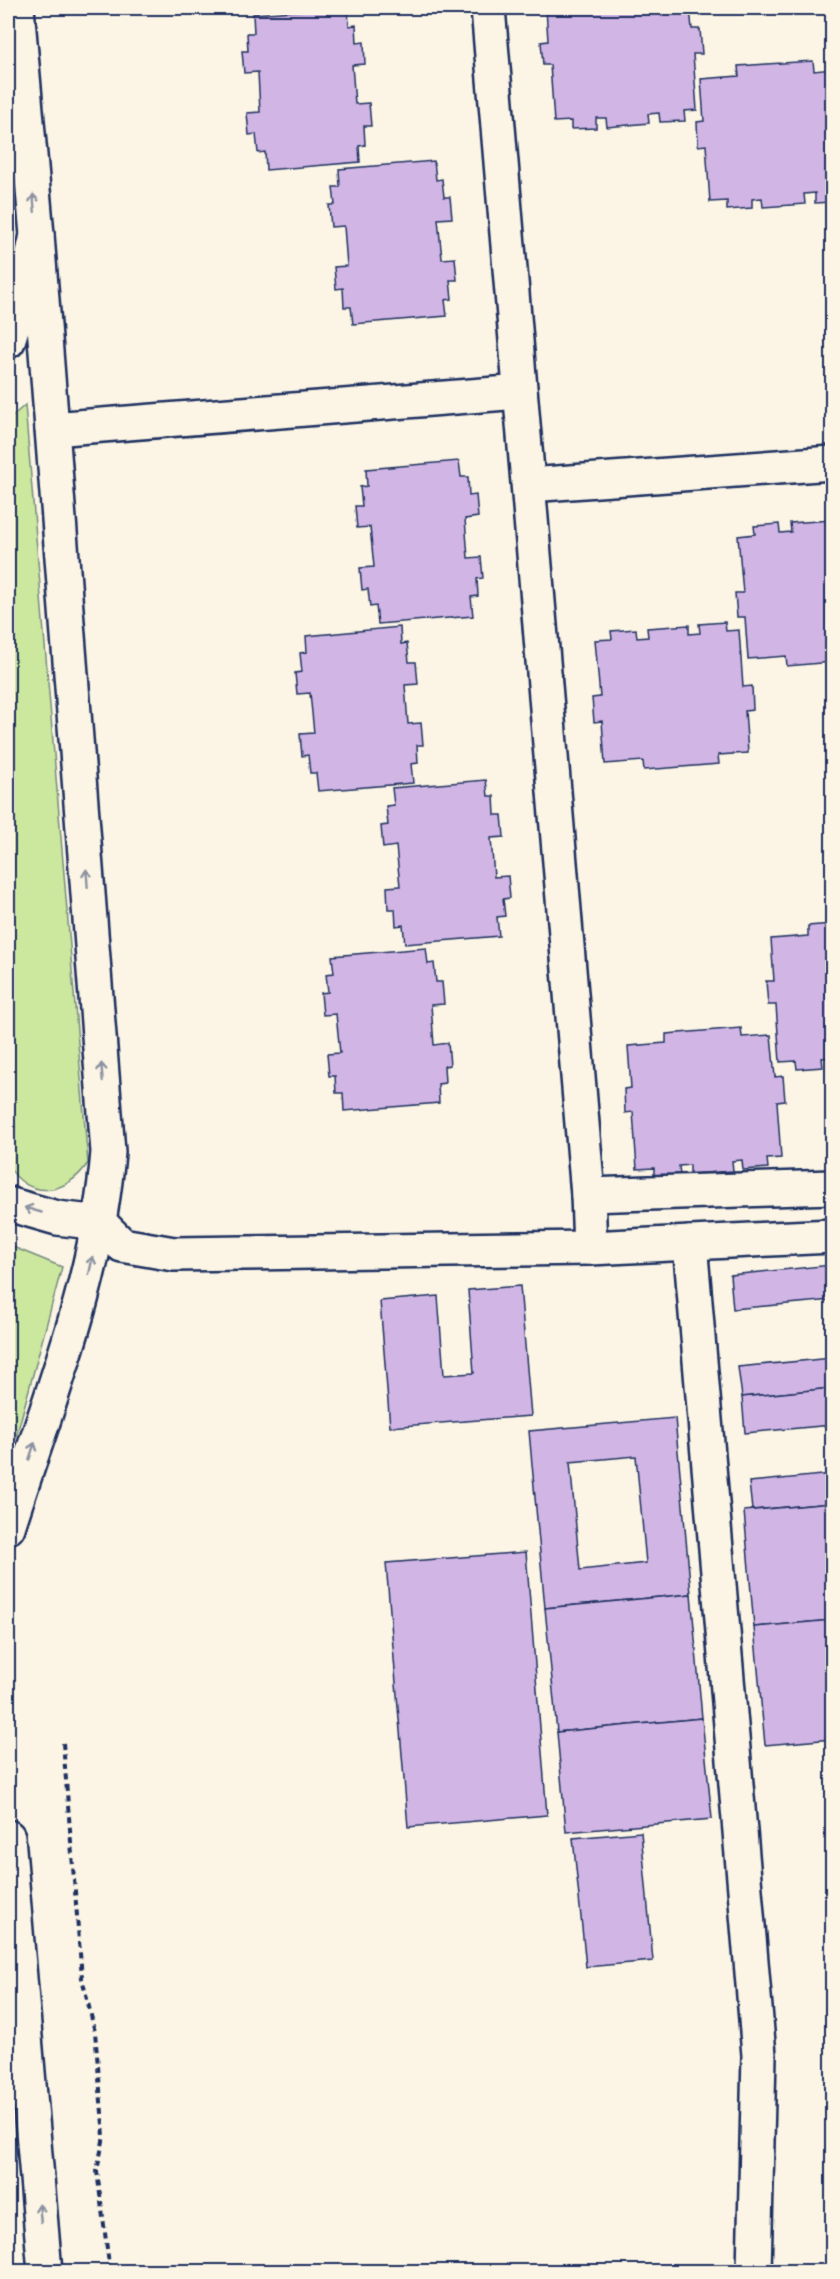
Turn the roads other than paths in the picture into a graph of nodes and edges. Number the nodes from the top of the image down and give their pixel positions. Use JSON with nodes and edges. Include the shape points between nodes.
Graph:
{"nodes":[{"id":1,"x":17,"y":8,"type":"edge"},
{"id":2,"x":489,"y":8,"type":"edge"},
{"id":3,"x":37,"y":235,"type":"junction"},
{"id":4,"x":8,"y":341,"type":"edge"},
{"id":5,"x":520,"y":392,"type":"junction"},
{"id":6,"x":52,"y":429,"type":"junction"},
{"id":7,"x":832,"y":463,"type":"edge"},
{"id":8,"x":529,"y":485,"type":"junction"},
{"id":9,"x":832,"y":1187,"type":"edge"},
{"id":10,"x":588,"y":1195,"type":"junction"},
{"id":11,"x":8,"y":1204,"type":"edge"},
{"id":12,"x":100,"y":1223,"type":"junction"},
{"id":13,"x":832,"y":1236,"type":"edge"},
{"id":14,"x":690,"y":1243,"type":"junction"},
{"id":15,"x":590,"y":1248,"type":"junction"},
{"id":16,"x":8,"y":1527,"type":"edge"},
{"id":17,"x":8,"y":1837,"type":"edge"},
{"id":18,"x":45,"y":2271,"type":"edge"},
{"id":19,"x":754,"y":2271,"type":"edge"}],
"edges":[{"from":3,"to":1,"type":"main road","one_way":true},
{"from":2,"to":5,"type":"main road"},
{"from":3,"to":4,"type":"main road"},
{"from":3,"to":6,"type":"main road"},
{"from":5,"to":6,"type":"main road"},
{"from":5,"to":8,"type":"main road"},
{"from":12,"to":6,"type":"main road","one_way":true,"via":[[108,1152]]},
{"from":7,"to":8,"type":"main road"},
{"from":8,"to":10,"type":"main road"},
{"from":9,"to":10,"type":"main road"},
{"from":10,"to":15,"type":"main road"},
{"from":12,"to":11,"type":"main road","one_way":true,"via":[[57,1218]]},
{"from":12,"to":15,"type":"main road","via":[[122,1245],[174,1254]]},
{"from":16,"to":12,"type":"main road","one_way":true,"via":[[87,1281]]},
{"from":13,"to":14,"type":"main road"},
{"from":14,"to":15,"type":"main road"},
{"from":14,"to":19,"type":"main road","via":[[759,2055]]},
{"from":18,"to":17,"type":"main road","one_way":true}]}
